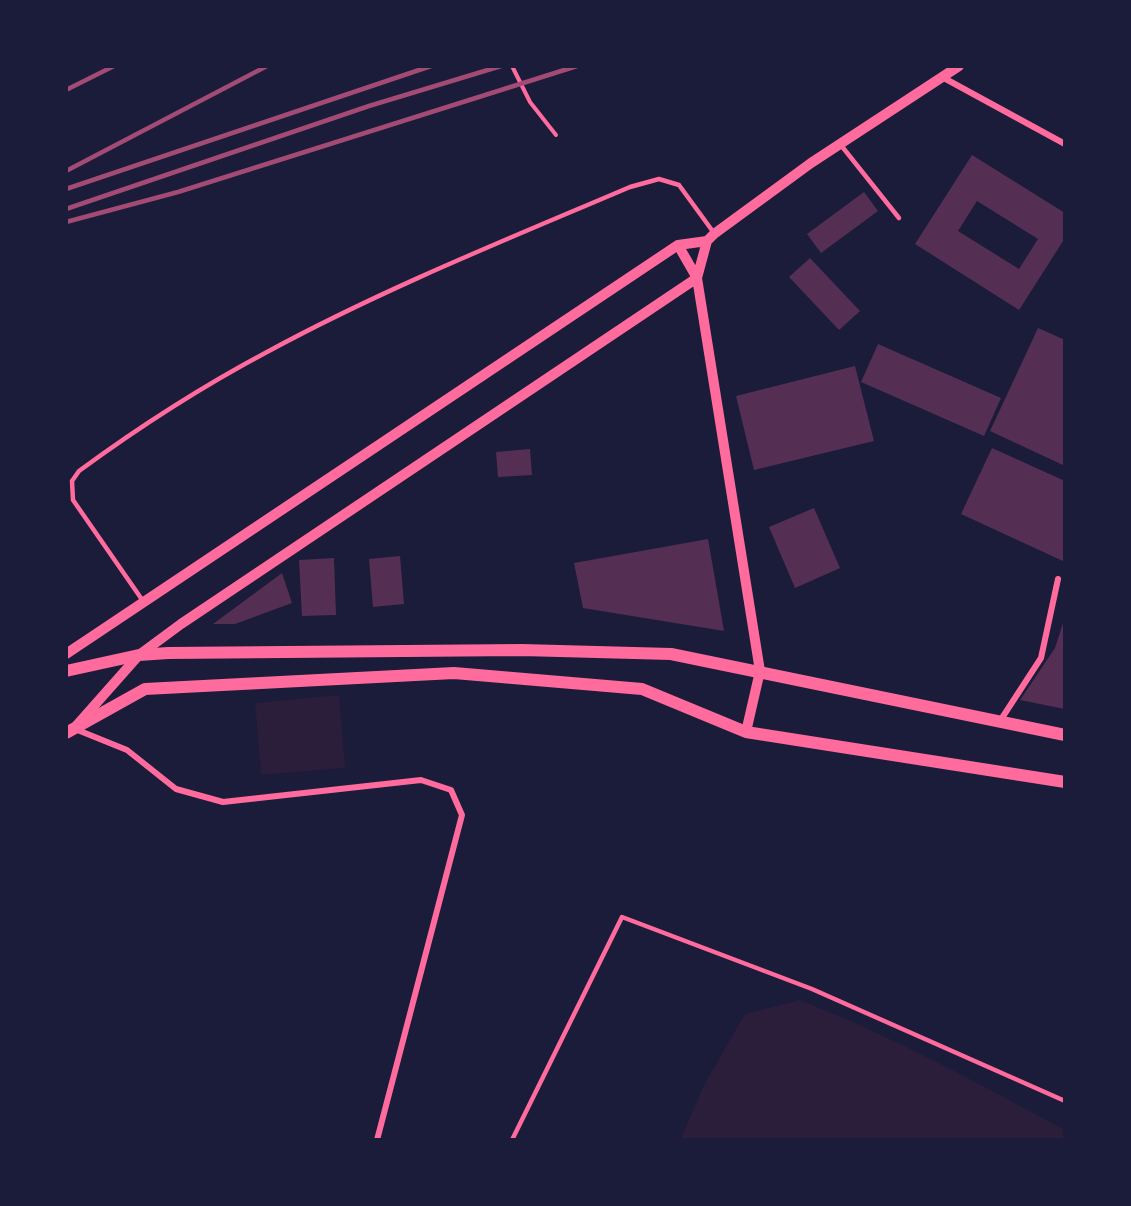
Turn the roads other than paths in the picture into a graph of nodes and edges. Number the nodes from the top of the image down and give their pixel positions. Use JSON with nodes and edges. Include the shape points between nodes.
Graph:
{"nodes":[{"id":1,"x":959,"y":66,"type":"edge"},
{"id":2,"x":942,"y":77,"type":"junction"},
{"id":3,"x":840,"y":144,"type":"junction"},
{"id":4,"x":1065,"y":144,"type":"edge"},
{"id":5,"x":898,"y":218,"type":"dead end"},
{"id":6,"x":711,"y":237,"type":"junction"},
{"id":7,"x":678,"y":245,"type":"junction"},
{"id":8,"x":697,"y":278,"type":"junction"},
{"id":9,"x":1058,"y":579,"type":"dead end"},
{"id":10,"x":145,"y":603,"type":"junction"},
{"id":11,"x":66,"y":654,"type":"edge"},
{"id":12,"x":139,"y":655,"type":"junction"},
{"id":13,"x":66,"y":671,"type":"edge"},
{"id":14,"x":760,"y":672,"type":"junction"},
{"id":15,"x":1000,"y":722,"type":"junction"},
{"id":16,"x":746,"y":732,"type":"junction"},
{"id":17,"x":69,"y":733,"type":"edge"},
{"id":18,"x":1065,"y":735,"type":"edge"},
{"id":19,"x":1065,"y":783,"type":"edge"},
{"id":20,"x":1065,"y":1100,"type":"edge"},
{"id":21,"x":377,"y":1140,"type":"edge"},
{"id":22,"x":512,"y":1140,"type":"edge"}],
"edges":[{"from":1,"to":2,"type":"street"},
{"from":2,"to":3,"type":"street"},
{"from":2,"to":4,"type":"street"},
{"from":3,"to":5,"type":"lane"},
{"from":3,"to":6,"type":"street"},
{"from":6,"to":7,"type":"street"},
{"from":6,"to":8,"type":"street"},
{"from":6,"to":10,"type":"lane","via":[[679,185],[659,179],[630,187],[334,319],[268,351],[169,409],[79,471],[72,481],[72,500]]},
{"from":7,"to":8,"type":"street"},
{"from":7,"to":10,"type":"street"},
{"from":8,"to":12,"type":"street"},
{"from":8,"to":14,"type":"street"},
{"from":9,"to":15,"type":"street","via":[[1041,658]]},
{"from":10,"to":11,"type":"street"},
{"from":12,"to":13,"type":"main road"},
{"from":12,"to":14,"type":"main road","via":[[522,650],[671,654]]},
{"from":12,"to":17,"type":"street"},
{"from":14,"to":15,"type":"main road"},
{"from":14,"to":16,"type":"street"},
{"from":15,"to":18,"type":"main road"},
{"from":16,"to":17,"type":"main road","via":[[642,689],[454,673],[145,689]]},
{"from":16,"to":19,"type":"main road"},
{"from":17,"to":21,"type":"street","via":[[127,750],[176,789],[223,802],[421,780],[450,790],[462,815]]},
{"from":20,"to":22,"type":"lane","via":[[813,989],[622,917]]}]}
